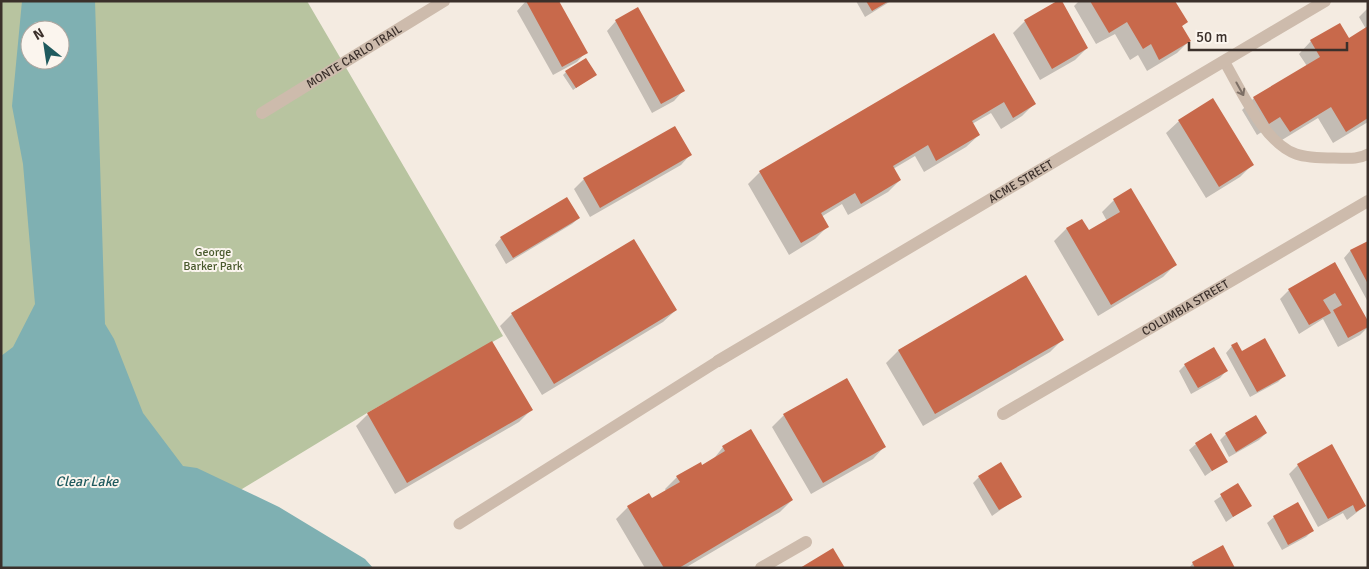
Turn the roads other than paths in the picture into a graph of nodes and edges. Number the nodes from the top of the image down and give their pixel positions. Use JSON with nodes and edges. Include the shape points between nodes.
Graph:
{"nodes":[{"id":1,"x":444,"y":1,"type":"edge"},
{"id":2,"x":1325,"y":1,"type":"edge"},
{"id":3,"x":1224,"y":61,"type":"junction"},
{"id":4,"x":262,"y":113,"type":"dead end"},
{"id":5,"x":1368,"y":154,"type":"edge"},
{"id":6,"x":1368,"y":201,"type":"edge"},
{"id":7,"x":718,"y":362,"type":"joint"},
{"id":8,"x":1002,"y":414,"type":"dead end"},
{"id":9,"x":460,"y":524,"type":"dead end"},
{"id":10,"x":806,"y":542,"type":"dead end"},
{"id":11,"x":761,"y":568,"type":"edge"}],
"edges":[{"from":1,"to":4,"type":"street","name":"MONTE CARLO TRAIL"},
{"from":2,"to":3,"type":"street","name":"ACME STREET"},
{"from":3,"to":5,"type":"lane","one_way":true,"via":[[1256,118],[1276,140],[1295,154],[1326,158],[1361,158]]},
{"from":3,"to":7,"type":"street","name":"ACME STREET"},
{"from":6,"to":8,"type":"street","name":"COLUMBIA STREET"},
{"from":7,"to":9,"type":"lane"},
{"from":10,"to":11,"type":"street"}]}
